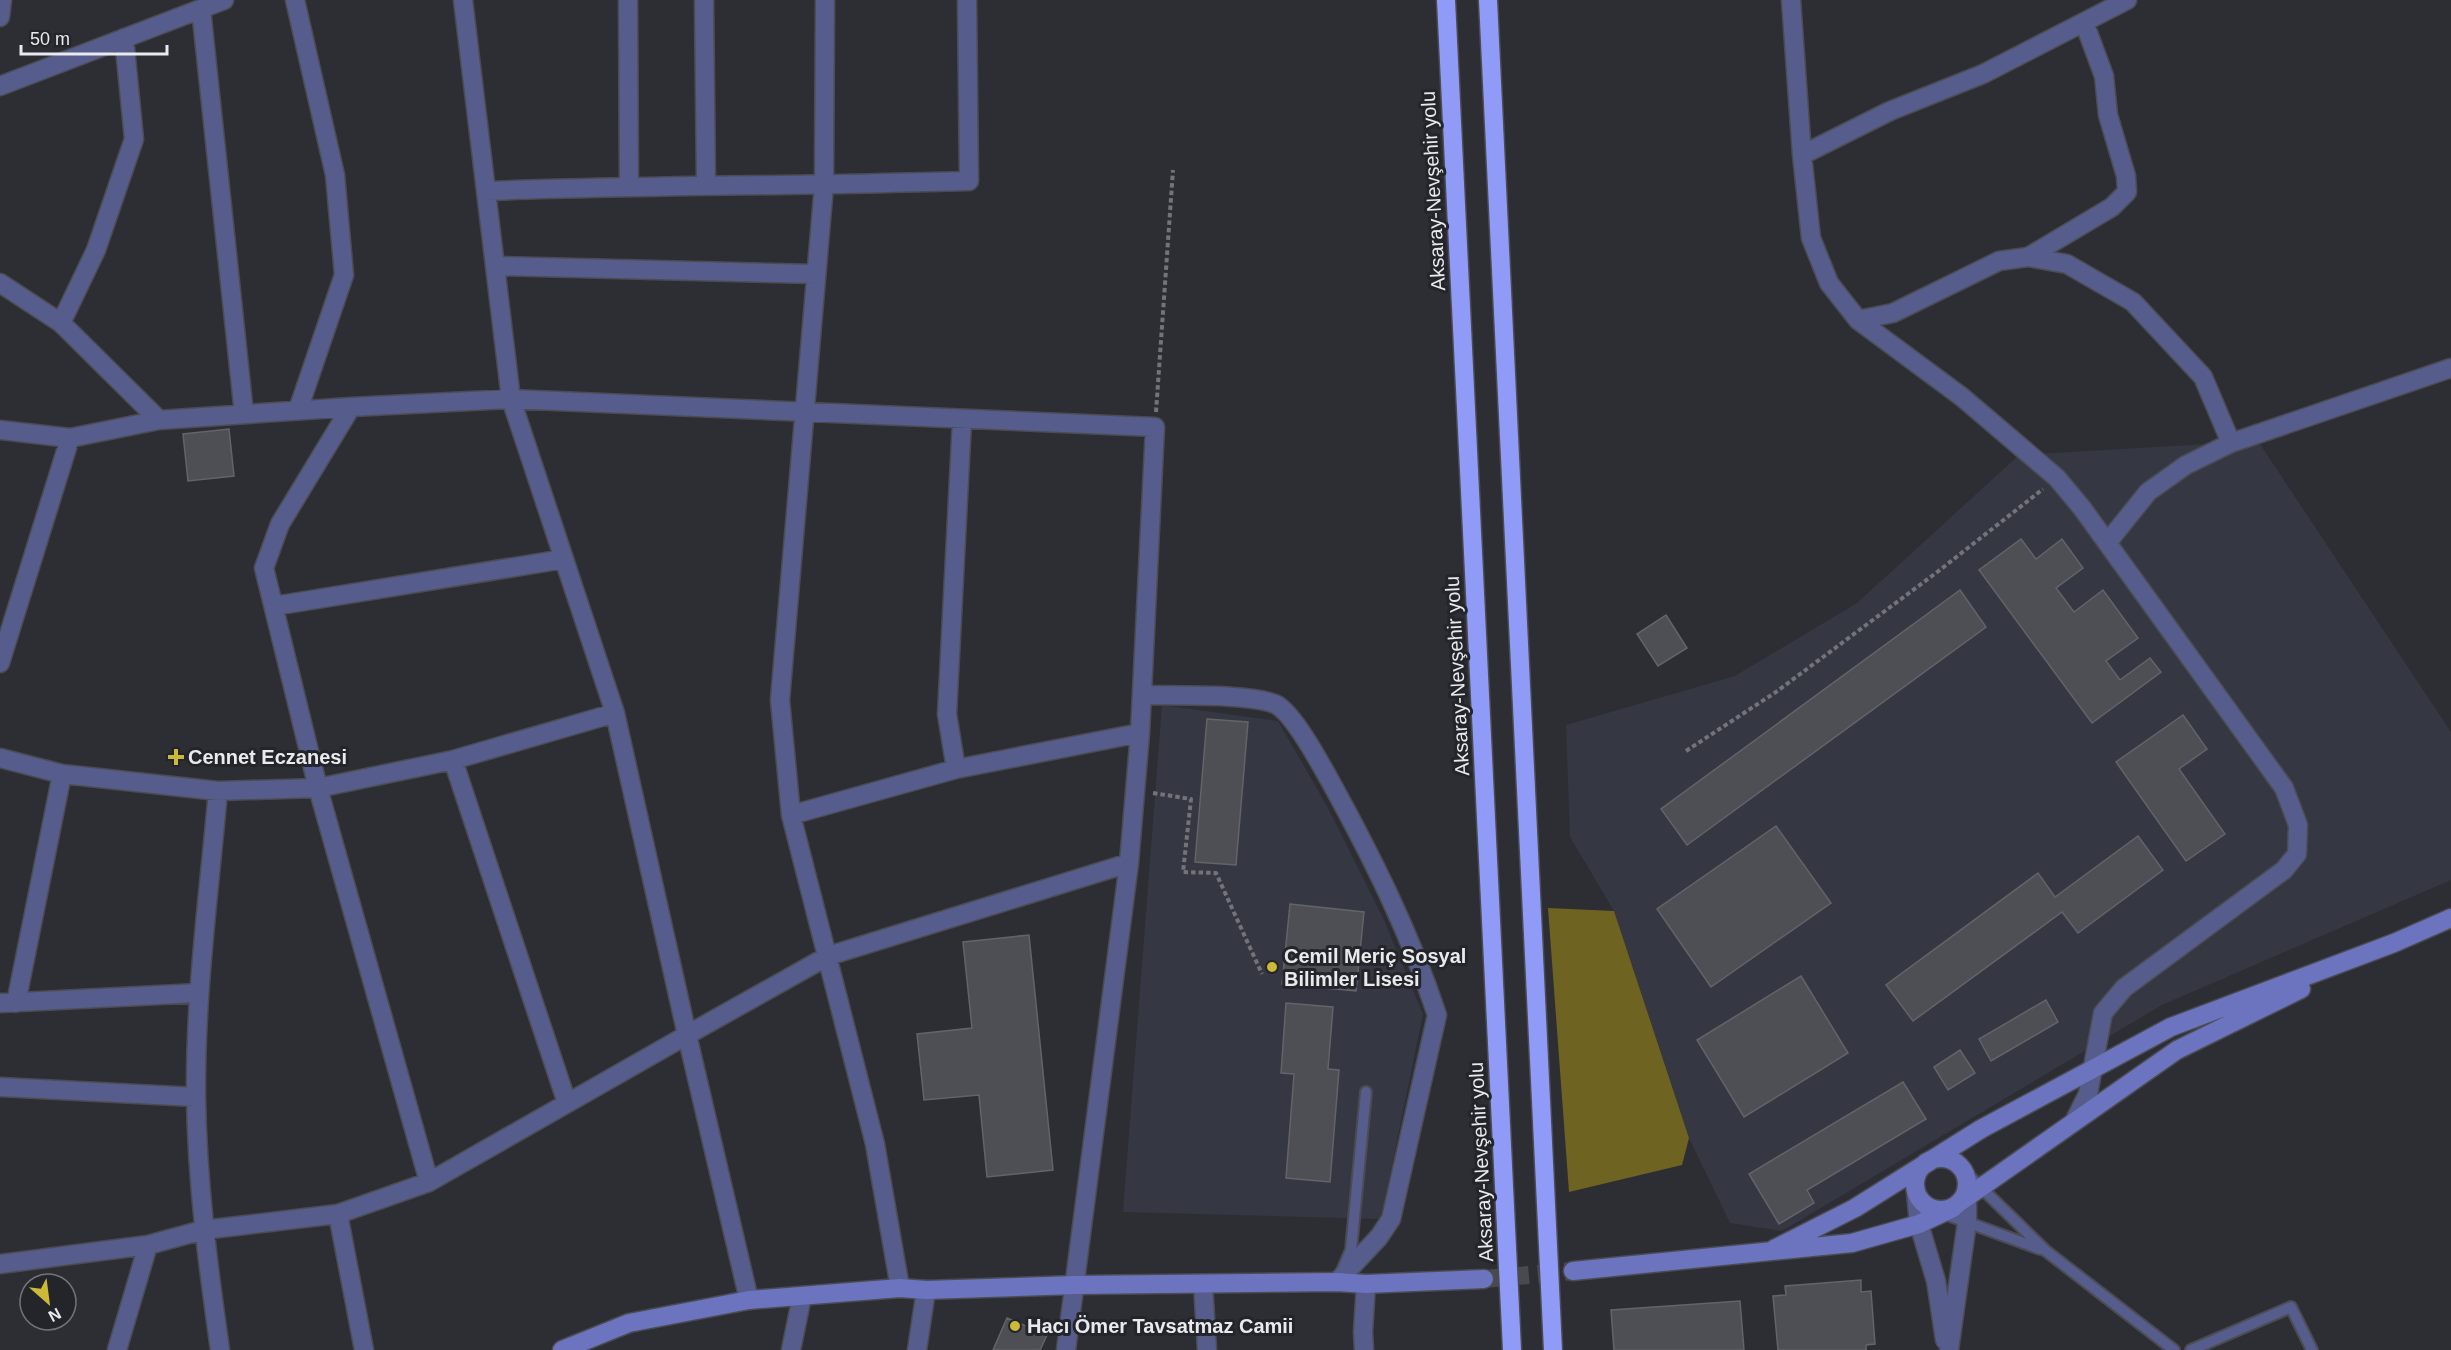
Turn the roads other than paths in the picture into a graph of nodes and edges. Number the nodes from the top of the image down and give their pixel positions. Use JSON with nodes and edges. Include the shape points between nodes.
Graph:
{"nodes":[{"id":1,"x":224,"y":0,"type":"edge"},
{"id":2,"x":295,"y":0,"type":"edge"},
{"id":3,"x":464,"y":0,"type":"edge"},
{"id":4,"x":628,"y":0,"type":"edge"},
{"id":5,"x":704,"y":0,"type":"edge"},
{"id":6,"x":825,"y":0,"type":"edge"},
{"id":7,"x":967,"y":0,"type":"edge"},
{"id":8,"x":1446,"y":0,"type":"edge"},
{"id":9,"x":1488,"y":0,"type":"edge"},
{"id":10,"x":1791,"y":0,"type":"edge"},
{"id":11,"x":2127,"y":0,"type":"edge"},
{"id":12,"x":201,"y":9,"type":"junction"},
{"id":13,"x":2084,"y":22,"type":"junction"},
{"id":14,"x":124,"y":38,"type":"junction"},
{"id":15,"x":0,"y":86,"type":"edge"},
{"id":16,"x":1802,"y":155,"type":"junction"},
{"id":17,"x":706,"y":185,"type":"junction"},
{"id":18,"x":824,"y":185,"type":"junction"},
{"id":19,"x":629,"y":186,"type":"junction"},
{"id":20,"x":486,"y":192,"type":"junction"},
{"id":21,"x":2028,"y":257,"type":"junction"},
{"id":22,"x":495,"y":266,"type":"junction"},
{"id":23,"x":815,"y":274,"type":"junction"},
{"id":24,"x":0,"y":283,"type":"edge"},
{"id":25,"x":1858,"y":320,"type":"junction"},
{"id":26,"x":61,"y":323,"type":"junction"},
{"id":27,"x":2451,"y":368,"type":"edge"},
{"id":28,"x":511,"y":399,"type":"junction"},
{"id":29,"x":351,"y":406,"type":"junction"},
{"id":30,"x":298,"y":410,"type":"junction"},
{"id":31,"x":804,"y":411,"type":"junction"},
{"id":32,"x":244,"y":414,"type":"junction"},
{"id":33,"x":159,"y":420,"type":"junction"},
{"id":34,"x":962,"y":420,"type":"junction"},
{"id":35,"x":0,"y":430,"type":"edge"},
{"id":36,"x":70,"y":438,"type":"junction"},
{"id":37,"x":2231,"y":443,"type":"junction"},
{"id":38,"x":2107,"y":543,"type":"junction"},
{"id":39,"x":564,"y":559,"type":"junction"},
{"id":40,"x":274,"y":606,"type":"junction"},
{"id":41,"x":0,"y":663,"type":"edge"},
{"id":42,"x":1142,"y":695,"type":"junction"},
{"id":43,"x":615,"y":713,"type":"junction"},
{"id":44,"x":1140,"y":733,"type":"junction"},
{"id":45,"x":0,"y":758,"type":"edge"},
{"id":46,"x":453,"y":760,"type":"junction"},
{"id":47,"x":956,"y":770,"type":"junction"},
{"id":48,"x":62,"y":774,"type":"junction"},
{"id":49,"x":318,"y":788,"type":"junction"},
{"id":50,"x":218,"y":792,"type":"junction"},
{"id":51,"x":791,"y":815,"type":"junction"},
{"id":52,"x":1129,"y":863,"type":"junction"},
{"id":53,"x":2451,"y":918,"type":"edge"},
{"id":54,"x":2394,"y":943,"type":"junction"},
{"id":55,"x":828,"y":956,"type":"junction"},
{"id":56,"x":199,"y":993,"type":"junction"},
{"id":57,"x":8,"y":1003,"type":"edge"},
{"id":58,"x":687,"y":1035,"type":"junction"},
{"id":59,"x":2093,"y":1069,"type":"junction"},
{"id":60,"x":0,"y":1087,"type":"edge"},
{"id":61,"x":1366,"y":1092,"type":"dead end"},
{"id":62,"x":196,"y":1097,"type":"junction"},
{"id":63,"x":567,"y":1103,"type":"junction"},
{"id":64,"x":2075,"y":1120,"type":"junction"},
{"id":65,"x":1929,"y":1161,"type":"junction"},
{"id":66,"x":429,"y":1182,"type":"junction"},
{"id":67,"x":1916,"y":1192,"type":"junction"},
{"id":68,"x":1958,"y":1197,"type":"junction"},
{"id":69,"x":338,"y":1214,"type":"junction"},
{"id":70,"x":1967,"y":1222,"type":"junction"},
{"id":71,"x":1919,"y":1224,"type":"junction"},
{"id":72,"x":203,"y":1230,"type":"junction"},
{"id":73,"x":148,"y":1245,"type":"junction"},
{"id":74,"x":1774,"y":1249,"type":"junction"},
{"id":75,"x":2046,"y":1251,"type":"junction"},
{"id":76,"x":0,"y":1264,"type":"edge"},
{"id":77,"x":1573,"y":1271,"type":"tunnel mouth"},
{"id":78,"x":1484,"y":1279,"type":"tunnel mouth"},
{"id":79,"x":1337,"y":1282,"type":"junction"},
{"id":80,"x":1203,"y":1284,"type":"junction"},
{"id":81,"x":1366,"y":1284,"type":"junction"},
{"id":82,"x":1075,"y":1285,"type":"junction"},
{"id":83,"x":900,"y":1288,"type":"junction"},
{"id":84,"x":926,"y":1290,"type":"junction"},
{"id":85,"x":802,"y":1296,"type":"junction"},
{"id":86,"x":749,"y":1300,"type":"junction"},
{"id":87,"x":117,"y":1350,"type":"edge"},
{"id":88,"x":220,"y":1350,"type":"edge"},
{"id":89,"x":364,"y":1350,"type":"edge"},
{"id":90,"x":562,"y":1350,"type":"edge"},
{"id":91,"x":791,"y":1350,"type":"edge"},
{"id":92,"x":918,"y":1350,"type":"edge"},
{"id":93,"x":1066,"y":1350,"type":"edge"},
{"id":94,"x":1207,"y":1350,"type":"edge"},
{"id":95,"x":1364,"y":1350,"type":"edge"},
{"id":96,"x":1512,"y":1350,"type":"edge"},
{"id":97,"x":1553,"y":1350,"type":"edge"},
{"id":98,"x":1948,"y":1350,"type":"edge"},
{"id":99,"x":2174,"y":1350,"type":"edge"},
{"id":100,"x":2191,"y":1350,"type":"edge"},
{"id":101,"x":2312,"y":1350,"type":"edge"}],
"edges":[{"from":1,"to":12,"type":"street"},
{"from":2,"to":30,"type":"street","via":[[335,176],[344,275]]},
{"from":3,"to":20,"type":"street"},
{"from":4,"to":19,"type":"street"},
{"from":5,"to":17,"type":"street"},
{"from":6,"to":18,"type":"street"},
{"from":7,"to":18,"type":"street","via":[[969,181]]},
{"from":8,"to":96,"type":"highway","name":"Aksaray-Nevşehir yolu"},
{"from":9,"to":97,"type":"highway"},
{"from":10,"to":16,"type":"street"},
{"from":11,"to":13,"type":"street"},
{"from":12,"to":14,"type":"street"},
{"from":12,"to":32,"type":"street"},
{"from":13,"to":16,"type":"street","via":[[1983,74],[1890,111]]},
{"from":13,"to":21,"type":"street","via":[[2104,76],[2108,115],[2127,192],[2112,207]]},
{"from":14,"to":15,"type":"street"},
{"from":14,"to":26,"type":"street","via":[[134,139],[96,250]]},
{"from":16,"to":25,"type":"street","via":[[1811,238],[1829,283]]},
{"from":17,"to":18,"type":"street"},
{"from":17,"to":19,"type":"street"},
{"from":18,"to":23,"type":"street"},
{"from":19,"to":20,"type":"street"},
{"from":20,"to":22,"type":"street"},
{"from":21,"to":25,"type":"street","via":[[1999,261],[1893,313]]},
{"from":21,"to":37,"type":"street","via":[[2067,264],[2133,302],[2203,377]]},
{"from":22,"to":23,"type":"street"},
{"from":22,"to":28,"type":"street"},
{"from":23,"to":31,"type":"street"},
{"from":24,"to":26,"type":"street"},
{"from":25,"to":38,"type":"street","via":[[1962,397],[2057,478]]},
{"from":26,"to":33,"type":"street"},
{"from":27,"to":37,"type":"street"},
{"from":28,"to":29,"type":"street"},
{"from":28,"to":31,"type":"street"},
{"from":28,"to":39,"type":"street"},
{"from":29,"to":30,"type":"street"},
{"from":29,"to":40,"type":"street","via":[[280,524],[264,568]]},
{"from":30,"to":32,"type":"street"},
{"from":31,"to":34,"type":"street"},
{"from":31,"to":51,"type":"street","via":[[780,700]]},
{"from":32,"to":33,"type":"street"},
{"from":33,"to":36,"type":"street"},
{"from":34,"to":42,"type":"street","via":[[1155,428]]},
{"from":34,"to":47,"type":"street","via":[[947,714]]},
{"from":35,"to":36,"type":"street"},
{"from":36,"to":41,"type":"street"},
{"from":37,"to":38,"type":"street","via":[[2186,465],[2148,492]]},
{"from":38,"to":59,"type":"street","via":[[2284,788],[2298,825],[2297,854],[2284,870],[2124,988],[2103,1012]]},
{"from":39,"to":40,"type":"street"},
{"from":39,"to":43,"type":"street"},
{"from":40,"to":49,"type":"street"},
{"from":42,"to":44,"type":"street"},
{"from":42,"to":79,"type":"street","via":[[1257,699],[1278,706],[1308,741],[1371,855],[1428,987],[1437,1015],[1392,1220]]},
{"from":43,"to":46,"type":"street"},
{"from":43,"to":58,"type":"street"},
{"from":44,"to":47,"type":"street"},
{"from":44,"to":52,"type":"street"},
{"from":45,"to":48,"type":"street"},
{"from":46,"to":49,"type":"street"},
{"from":46,"to":63,"type":"street"},
{"from":47,"to":51,"type":"street"},
{"from":48,"to":50,"type":"street"},
{"from":48,"to":57,"type":"street"},
{"from":49,"to":50,"type":"street"},
{"from":49,"to":66,"type":"street"},
{"from":50,"to":56,"type":"street"},
{"from":51,"to":55,"type":"street"},
{"from":52,"to":55,"type":"street"},
{"from":52,"to":82,"type":"street"},
{"from":53,"to":54,"type":"street"},
{"from":54,"to":59,"type":"street","via":[[2171,1027]]},
{"from":54,"to":64,"type":"street","via":[[2177,1050]]},
{"from":55,"to":58,"type":"street"},
{"from":55,"to":83,"type":"street","via":[[875,1144]]},
{"from":56,"to":57,"type":"street"},
{"from":56,"to":62,"type":"street"},
{"from":58,"to":63,"type":"street"},
{"from":58,"to":86,"type":"street"},
{"from":59,"to":64,"type":"street","via":[[2088,1094]]},
{"from":59,"to":65,"type":"street"},
{"from":60,"to":62,"type":"street"},
{"from":61,"to":79,"type":"lane","via":[[1351,1250]]},
{"from":62,"to":72,"type":"street"},
{"from":63,"to":66,"type":"street"},
{"from":64,"to":68,"type":"street"},
{"from":65,"to":67,"type":"street","via":[[1917,1175]]},
{"from":65,"to":68,"type":"street","via":[[1947,1159]]},
{"from":65,"to":74,"type":"street","via":[[1854,1208]]},
{"from":66,"to":69,"type":"street"},
{"from":67,"to":68,"type":"street","via":[[1920,1200]]},
{"from":67,"to":71,"type":"street"},
{"from":68,"to":70,"type":"street"},
{"from":68,"to":71,"type":"street"},
{"from":68,"to":75,"type":"lane"},
{"from":69,"to":72,"type":"street"},
{"from":69,"to":89,"type":"street"},
{"from":70,"to":75,"type":"lane"},
{"from":70,"to":98,"type":"street"},
{"from":71,"to":74,"type":"street","via":[[1852,1243]]},
{"from":71,"to":98,"type":"street","via":[[1936,1281]]},
{"from":72,"to":73,"type":"street"},
{"from":72,"to":88,"type":"street"},
{"from":73,"to":76,"type":"street"},
{"from":73,"to":87,"type":"street"},
{"from":74,"to":77,"type":"street"},
{"from":75,"to":99,"type":"lane"},
{"from":78,"to":81,"type":"street"},
{"from":79,"to":80,"type":"street"},
{"from":79,"to":81,"type":"street"},
{"from":80,"to":82,"type":"street"},
{"from":80,"to":94,"type":"street"},
{"from":81,"to":95,"type":"street"},
{"from":82,"to":84,"type":"street"},
{"from":82,"to":93,"type":"street"},
{"from":83,"to":84,"type":"street"},
{"from":83,"to":85,"type":"street"},
{"from":84,"to":92,"type":"street"},
{"from":85,"to":86,"type":"street"},
{"from":85,"to":91,"type":"street"},
{"from":86,"to":90,"type":"street","via":[[629,1323]]},
{"from":100,"to":101,"type":"lane","via":[[2291,1307]]}]}
